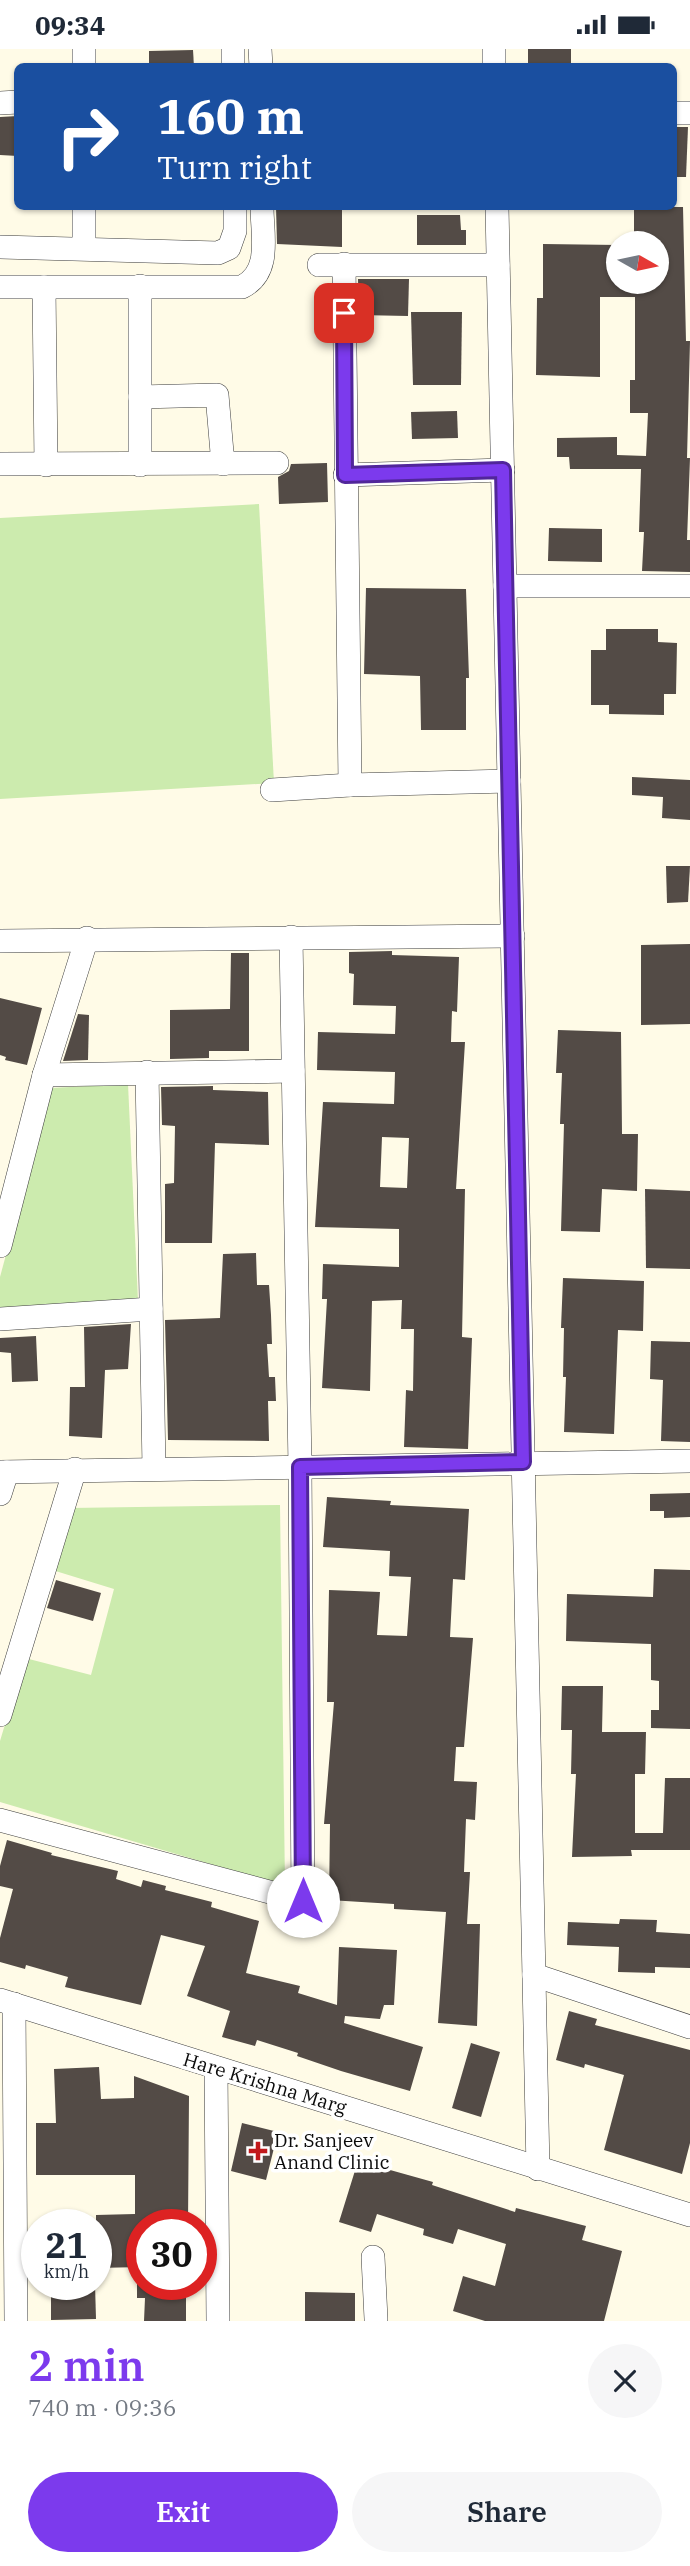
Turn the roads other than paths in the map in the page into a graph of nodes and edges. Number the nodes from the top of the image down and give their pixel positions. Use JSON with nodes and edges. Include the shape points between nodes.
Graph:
{"nodes":[{"id":1,"x":84,"y":210,"type":"edge"},
{"id":2,"x":235,"y":210,"type":"edge"},
{"id":3,"x":262,"y":210,"type":"edge"},
{"id":4,"x":497,"y":210,"type":"edge"},
{"id":5,"x":0,"y":247,"type":"edge"},
{"id":6,"x":84,"y":248,"type":"junction"},
{"id":7,"x":344,"y":264,"type":"junction"},
{"id":8,"x":318,"y":265,"type":"dead end"},
{"id":9,"x":498,"y":265,"type":"junction"},
{"id":10,"x":140,"y":286,"type":"junction"},
{"id":11,"x":0,"y":287,"type":"edge"},
{"id":12,"x":44,"y":287,"type":"junction"},
{"id":13,"x":140,"y":397,"type":"junction"},
{"id":14,"x":276,"y":463,"type":"dead end"},
{"id":15,"x":0,"y":464,"type":"edge"},
{"id":16,"x":223,"y":464,"type":"junction"},
{"id":17,"x":46,"y":465,"type":"junction"},
{"id":18,"x":140,"y":465,"type":"junction"},
{"id":19,"x":503,"y":470,"type":"junction"},
{"id":20,"x":345,"y":475,"type":"junction"},
{"id":21,"x":505,"y":586,"type":"junction"},
{"id":22,"x":690,"y":586,"type":"edge"},
{"id":23,"x":509,"y":781,"type":"junction"},
{"id":24,"x":350,"y":785,"type":"junction"},
{"id":25,"x":272,"y":790,"type":"dead end"},
{"id":26,"x":513,"y":936,"type":"junction"},
{"id":27,"x":291,"y":937,"type":"junction"},
{"id":28,"x":87,"y":938,"type":"junction"},
{"id":29,"x":0,"y":941,"type":"edge"},
{"id":30,"x":293,"y":1071,"type":"junction"},
{"id":31,"x":147,"y":1072,"type":"junction"},
{"id":32,"x":44,"y":1075,"type":"junction"},
{"id":33,"x":0,"y":1246,"type":"edge"},
{"id":34,"x":151,"y":1309,"type":"junction"},
{"id":35,"x":0,"y":1319,"type":"edge"},
{"id":36,"x":690,"y":1461,"type":"edge"},
{"id":37,"x":523,"y":1462,"type":"junction"},
{"id":38,"x":300,"y":1467,"type":"junction"},
{"id":39,"x":154,"y":1468,"type":"junction"},
{"id":40,"x":75,"y":1469,"type":"junction"},
{"id":41,"x":3,"y":1472,"type":"edge"},
{"id":42,"x":0,"y":1494,"type":"edge"},
{"id":43,"x":0,"y":1715,"type":"edge"},
{"id":44,"x":0,"y":1819,"type":"edge"},
{"id":45,"x":534,"y":1975,"type":"junction"},
{"id":46,"x":7,"y":2002,"type":"edge"},
{"id":47,"x":690,"y":2027,"type":"edge"},
{"id":48,"x":216,"y":2068,"type":"junction"},
{"id":49,"x":538,"y":2169,"type":"junction"},
{"id":50,"x":690,"y":2215,"type":"edge"},
{"id":51,"x":373,"y":2257,"type":"dead end"},
{"id":52,"x":378,"y":2320,"type":"edge"},
{"id":53,"x":16,"y":2321,"type":"edge"},
{"id":54,"x":218,"y":2321,"type":"edge"}],
"edges":[{"from":1,"to":6,"type":"street"},
{"from":2,"to":6,"type":"street","via":[[229,248],[218,253]]},
{"from":3,"to":10,"type":"street","via":[[263,269],[253,281],[242,286]]},
{"from":4,"to":9,"type":"street"},
{"from":5,"to":6,"type":"street"},
{"from":7,"to":8,"type":"street"},
{"from":7,"to":9,"type":"street"},
{"from":7,"to":20,"type":"street"},
{"from":9,"to":19,"type":"street"},
{"from":10,"to":12,"type":"street"},
{"from":10,"to":13,"type":"street"},
{"from":11,"to":12,"type":"street"},
{"from":12,"to":17,"type":"street"},
{"from":13,"to":16,"type":"street","via":[[217,395]]},
{"from":13,"to":18,"type":"street"},
{"from":14,"to":16,"type":"street"},
{"from":15,"to":17,"type":"street"},
{"from":16,"to":18,"type":"street"},
{"from":17,"to":18,"type":"street"},
{"from":19,"to":20,"type":"street"},
{"from":19,"to":21,"type":"street"},
{"from":20,"to":24,"type":"street"},
{"from":21,"to":22,"type":"street"},
{"from":21,"to":23,"type":"street"},
{"from":23,"to":24,"type":"street"},
{"from":23,"to":26,"type":"street"},
{"from":24,"to":25,"type":"street"},
{"from":26,"to":27,"type":"street"},
{"from":26,"to":37,"type":"street"},
{"from":27,"to":28,"type":"street"},
{"from":27,"to":30,"type":"street"},
{"from":28,"to":29,"type":"street"},
{"from":28,"to":32,"type":"street"},
{"from":30,"to":31,"type":"street"},
{"from":30,"to":38,"type":"street"},
{"from":31,"to":32,"type":"street"},
{"from":31,"to":34,"type":"street"},
{"from":32,"to":33,"type":"street"},
{"from":34,"to":35,"type":"street"},
{"from":34,"to":39,"type":"street"},
{"from":36,"to":37,"type":"street"},
{"from":37,"to":38,"type":"street"},
{"from":37,"to":45,"type":"street"},
{"from":38,"to":39,"type":"street"},
{"from":38,"to":44,"type":"street","via":[[303,1901]]},
{"from":39,"to":40,"type":"street"},
{"from":40,"to":41,"type":"street"},
{"from":40,"to":43,"type":"street"},
{"from":41,"to":42,"type":"street"},
{"from":45,"to":47,"type":"street"},
{"from":45,"to":49,"type":"street"},
{"from":46,"to":48,"type":"street","name":"Hare Krishna Marg"},
{"from":46,"to":53,"type":"street"},
{"from":48,"to":49,"type":"street","name":"Hare Krishna Marg"},
{"from":48,"to":54,"type":"street"},
{"from":49,"to":50,"type":"street","name":"Hare Krishna Marg"},
{"from":51,"to":52,"type":"street"}]}
